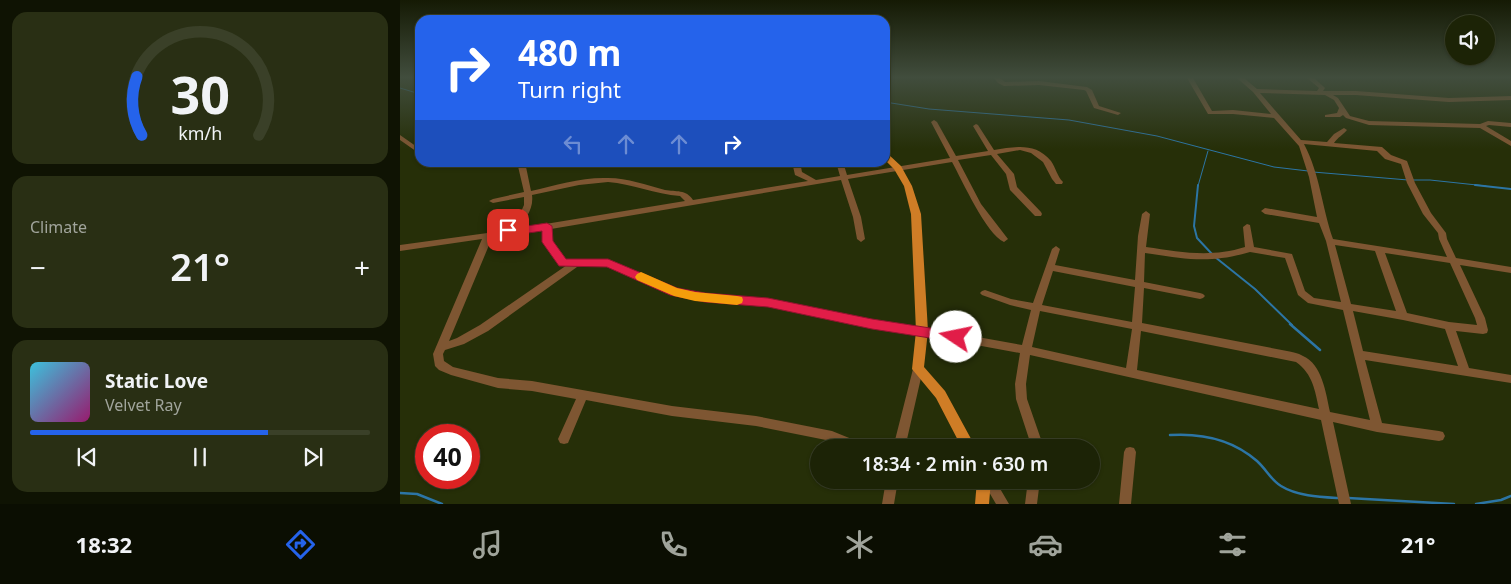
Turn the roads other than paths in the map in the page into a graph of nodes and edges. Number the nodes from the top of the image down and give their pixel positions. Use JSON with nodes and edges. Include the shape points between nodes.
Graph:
{"nodes":[{"id":1,"x":1094,"y":102,"type":"edge"},
{"id":2,"x":1203,"y":102,"type":"edge"},
{"id":3,"x":1264,"y":102,"type":"edge"},
{"id":4,"x":1337,"y":102,"type":"edge"},
{"id":5,"x":1342,"y":102,"type":"edge"},
{"id":6,"x":1118,"y":113,"type":"dead end"},
{"id":7,"x":1343,"y":113,"type":"junction"},
{"id":8,"x":1275,"y":116,"type":"junction"},
{"id":9,"x":1327,"y":116,"type":"dead end"},
{"id":10,"x":934,"y":122,"type":"dead end"},
{"id":11,"x":1511,"y":125,"type":"edge"},
{"id":12,"x":976,"y":126,"type":"dead end"},
{"id":13,"x":1481,"y":126,"type":"junction"},
{"id":14,"x":1344,"y":130,"type":"dead end"},
{"id":15,"x":400,"y":137,"type":"edge"},
{"id":16,"x":1299,"y":142,"type":"junction"},
{"id":17,"x":1326,"y":144,"type":"junction"},
{"id":18,"x":1511,"y":144,"type":"edge"},
{"id":19,"x":415,"y":148,"type":"edge"},
{"id":20,"x":992,"y":152,"type":"junction"},
{"id":21,"x":954,"y":158,"type":"junction"},
{"id":22,"x":890,"y":161,"type":"edge"},
{"id":23,"x":522,"y":167,"type":"edge"},
{"id":24,"x":797,"y":167,"type":"edge"},
{"id":25,"x":841,"y":167,"type":"edge"},
{"id":26,"x":898,"y":168,"type":"junction"},
{"id":27,"x":844,"y":176,"type":"junction"},
{"id":28,"x":813,"y":181,"type":"junction"},
{"id":29,"x":1059,"y":182,"type":"dead end"},
{"id":30,"x":528,"y":194,"type":"junction"},
{"id":31,"x":493,"y":201,"type":"dead end"},
{"id":32,"x":690,"y":203,"type":"junction"},
{"id":33,"x":1265,"y":212,"type":"dead end"},
{"id":34,"x":1038,"y":214,"type":"dead end"},
{"id":35,"x":1146,"y":214,"type":"dead end"},
{"id":36,"x":1322,"y":221,"type":"junction"},
{"id":37,"x":547,"y":226,"type":"junction"},
{"id":38,"x":1247,"y":227,"type":"dead end"},
{"id":39,"x":501,"y":234,"type":"junction"},
{"id":40,"x":488,"y":236,"type":"junction"},
{"id":41,"x":861,"y":239,"type":"dead end"},
{"id":42,"x":1004,"y":239,"type":"dead end"},
{"id":43,"x":1330,"y":241,"type":"junction"},
{"id":44,"x":400,"y":248,"type":"edge"},
{"id":45,"x":1141,"y":248,"type":"junction"},
{"id":46,"x":1056,"y":249,"type":"dead end"},
{"id":47,"x":1250,"y":249,"type":"junction"},
{"id":48,"x":1379,"y":249,"type":"junction"},
{"id":49,"x":1453,"y":261,"type":"junction"},
{"id":50,"x":575,"y":264,"type":"junction"},
{"id":51,"x":1050,"y":267,"type":"junction"},
{"id":52,"x":1509,"y":272,"type":"edge"},
{"id":53,"x":1139,"y":285,"type":"junction"},
{"id":54,"x":985,"y":293,"type":"dead end"},
{"id":55,"x":1200,"y":296,"type":"dead end"},
{"id":56,"x":1036,"y":306,"type":"junction"},
{"id":57,"x":1346,"y":306,"type":"junction"},
{"id":58,"x":1403,"y":316,"type":"junction"},
{"id":59,"x":1137,"y":325,"type":"junction"},
{"id":60,"x":1449,"y":326,"type":"junction"},
{"id":61,"x":922,"y":331,"type":"junction"},
{"id":62,"x":440,"y":347,"type":"junction"},
{"id":63,"x":1025,"y":350,"type":"junction"},
{"id":64,"x":1359,"y":355,"type":"junction"},
{"id":65,"x":918,"y":369,"type":"junction"},
{"id":66,"x":1465,"y":371,"type":"junction"},
{"id":67,"x":1131,"y":373,"type":"junction"},
{"id":68,"x":1511,"y":379,"type":"edge"},
{"id":69,"x":583,"y":395,"type":"junction"},
{"id":70,"x":1325,"y":415,"type":"junction"},
{"id":71,"x":1377,"y":426,"type":"junction"},
{"id":72,"x":1439,"y":436,"type":"dead end"},
{"id":73,"x":564,"y":439,"type":"dead end"},
{"id":74,"x":839,"y":439,"type":"edge"},
{"id":75,"x":902,"y":439,"type":"edge"},
{"id":76,"x":964,"y":439,"type":"edge"},
{"id":77,"x":1036,"y":439,"type":"edge"},
{"id":78,"x":1130,"y":452,"type":"dead end"},
{"id":79,"x":890,"y":489,"type":"edge"},
{"id":80,"x":983,"y":489,"type":"edge"},
{"id":81,"x":994,"y":489,"type":"edge"},
{"id":82,"x":1033,"y":489,"type":"edge"},
{"id":83,"x":888,"y":504,"type":"edge"},
{"id":84,"x":982,"y":504,"type":"edge"},
{"id":85,"x":1003,"y":504,"type":"edge"},
{"id":86,"x":1031,"y":504,"type":"edge"},
{"id":87,"x":1125,"y":504,"type":"edge"},
{"id":88,"x":1344,"y":504,"type":"edge"}],
"edges":[{"from":1,"to":6,"type":"street","via":[[1096,107]]},
{"from":2,"to":8,"type":"street","via":[[1210,113]]},
{"from":3,"to":8,"type":"street"},
{"from":4,"to":7,"type":"street"},
{"from":5,"to":7,"type":"street"},
{"from":7,"to":9,"type":"street"},
{"from":7,"to":13,"type":"street","via":[[1376,124]]},
{"from":8,"to":16,"type":"street"},
{"from":10,"to":21,"type":"street"},
{"from":11,"to":13,"type":"street","via":[[1494,123]]},
{"from":12,"to":20,"type":"street"},
{"from":13,"to":18,"type":"street"},
{"from":14,"to":17,"type":"street"},
{"from":15,"to":19,"type":"street"},
{"from":16,"to":17,"type":"street"},
{"from":16,"to":36,"type":"street","via":[[1314,178]]},
{"from":17,"to":49,"type":"street","via":[[1379,149],[1388,157],[1404,163],[1411,184],[1427,214],[1442,233]]},
{"from":20,"to":21,"type":"street"},
{"from":20,"to":29,"type":"street","via":[[1032,149],[1048,163],[1051,174]]},
{"from":20,"to":34,"type":"street","via":[[1010,174],[1018,196]]},
{"from":21,"to":26,"type":"street"},
{"from":21,"to":42,"type":"street","via":[[976,204]]},
{"from":22,"to":26,"type":"main road"},
{"from":23,"to":30,"type":"street"},
{"from":24,"to":28,"type":"street","via":[[798,173]]},
{"from":25,"to":27,"type":"street"},
{"from":26,"to":27,"type":"street"},
{"from":26,"to":61,"type":"main road","via":[[908,186],[916,214]]},
{"from":27,"to":28,"type":"street"},
{"from":27,"to":41,"type":"street"},
{"from":28,"to":32,"type":"street"},
{"from":30,"to":31,"type":"street"},
{"from":30,"to":32,"type":"street","via":[[607,180],[683,194]]},
{"from":30,"to":39,"type":"street","via":[[530,203],[527,210],[516,225]]},
{"from":32,"to":37,"type":"street"},
{"from":33,"to":36,"type":"street"},
{"from":35,"to":45,"type":"street"},
{"from":36,"to":43,"type":"street"},
{"from":37,"to":39,"type":"street"},
{"from":37,"to":50,"type":"street","via":[[548,242],[561,261]]},
{"from":38,"to":47,"type":"street"},
{"from":39,"to":40,"type":"street"},
{"from":40,"to":44,"type":"street"},
{"from":40,"to":62,"type":"street"},
{"from":43,"to":48,"type":"street"},
{"from":43,"to":57,"type":"street"},
{"from":45,"to":47,"type":"street","via":[[1198,258]]},
{"from":45,"to":53,"type":"street"},
{"from":46,"to":51,"type":"street"},
{"from":47,"to":57,"type":"street","via":[[1289,256],[1301,293],[1307,300]]},
{"from":48,"to":49,"type":"street"},
{"from":48,"to":58,"type":"street"},
{"from":49,"to":52,"type":"street"},
{"from":49,"to":60,"type":"street","via":[[1483,330]]},
{"from":50,"to":61,"type":"street","via":[[608,263],[667,289],[695,297],[768,302]]},
{"from":50,"to":62,"type":"street","via":[[484,328]]},
{"from":51,"to":53,"type":"street"},
{"from":51,"to":56,"type":"street"},
{"from":53,"to":55,"type":"street"},
{"from":53,"to":59,"type":"street"},
{"from":54,"to":56,"type":"street"},
{"from":56,"to":59,"type":"street"},
{"from":56,"to":63,"type":"street"},
{"from":57,"to":58,"type":"street"},
{"from":57,"to":64,"type":"street"},
{"from":58,"to":60,"type":"street"},
{"from":59,"to":67,"type":"street"},
{"from":59,"to":70,"type":"street","via":[[1300,359],[1312,370],[1318,382]]},
{"from":60,"to":66,"type":"street"},
{"from":61,"to":63,"type":"street"},
{"from":61,"to":65,"type":"main road"},
{"from":62,"to":69,"type":"street","via":[[439,363],[451,372],[498,383]]},
{"from":63,"to":67,"type":"street"},
{"from":63,"to":77,"type":"street","via":[[1020,389]]},
{"from":64,"to":66,"type":"street"},
{"from":64,"to":71,"type":"street"},
{"from":65,"to":75,"type":"street"},
{"from":65,"to":76,"type":"main road","via":[[934,387]]},
{"from":66,"to":68,"type":"street"},
{"from":67,"to":70,"type":"street"},
{"from":69,"to":73,"type":"street"},
{"from":69,"to":74,"type":"street","via":[[672,411],[756,421]]},
{"from":70,"to":71,"type":"street"},
{"from":70,"to":88,"type":"street"},
{"from":71,"to":72,"type":"street"},
{"from":78,"to":87,"type":"street"},
{"from":79,"to":83,"type":"street"},
{"from":80,"to":84,"type":"main road"},
{"from":81,"to":85,"type":"street"},
{"from":82,"to":86,"type":"street"}]}
